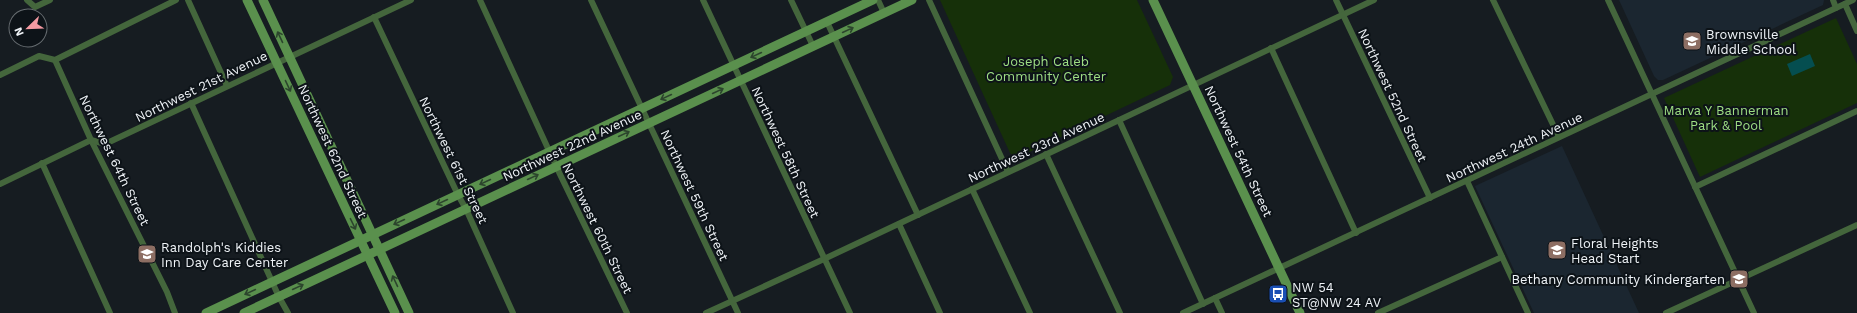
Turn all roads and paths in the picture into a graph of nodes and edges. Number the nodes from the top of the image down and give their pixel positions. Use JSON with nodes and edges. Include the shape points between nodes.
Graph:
{"nodes":[{"id":1,"x":27,"y":0,"type":"edge"},
{"id":2,"x":50,"y":0,"type":"edge"},
{"id":3,"x":176,"y":0,"type":"edge"},
{"id":4,"x":188,"y":0,"type":"edge"},
{"id":5,"x":247,"y":0,"type":"edge"},
{"id":6,"x":263,"y":0,"type":"edge"},
{"id":7,"x":411,"y":0,"type":"edge"},
{"id":8,"x":480,"y":0,"type":"edge"},
{"id":9,"x":591,"y":0,"type":"edge"},
{"id":10,"x":703,"y":0,"type":"edge"},
{"id":11,"x":791,"y":0,"type":"edge"},
{"id":12,"x":873,"y":0,"type":"edge"},
{"id":13,"x":878,"y":0,"type":"edge"},
{"id":14,"x":912,"y":0,"type":"edge"},
{"id":15,"x":929,"y":0,"type":"edge"},
{"id":16,"x":1153,"y":0,"type":"edge"},
{"id":17,"x":1336,"y":0,"type":"edge"},
{"id":18,"x":1374,"y":0,"type":"edge"},
{"id":19,"x":1493,"y":0,"type":"edge"},
{"id":20,"x":1608,"y":0,"type":"edge"},
{"id":21,"x":1833,"y":0,"type":"edge"},
{"id":22,"x":1853,"y":0,"type":"edge"},
{"id":23,"x":1845,"y":4,"type":"junction"},
{"id":24,"x":1836,"y":8,"type":"junction"},
{"id":25,"x":884,"y":13,"type":"junction"},
{"id":26,"x":1344,"y":16,"type":"junction"},
{"id":27,"x":374,"y":17,"type":"junction"},
{"id":28,"x":827,"y":22,"type":"junction"},
{"id":29,"x":1857,"y":30,"type":"edge"},
{"id":30,"x":806,"y":31,"type":"junction"},
{"id":31,"x":834,"y":36,"type":"junction"},
{"id":32,"x":813,"y":46,"type":"junction"},
{"id":33,"x":1271,"y":48,"type":"junction"},
{"id":34,"x":289,"y":56,"type":"junction"},
{"id":35,"x":55,"y":60,"type":"junction"},
{"id":36,"x":277,"y":62,"type":"junction"},
{"id":37,"x":734,"y":65,"type":"junction"},
{"id":38,"x":0,"y":75,"type":"edge"},
{"id":39,"x":741,"y":80,"type":"junction"},
{"id":40,"x":1194,"y":85,"type":"junction"},
{"id":41,"x":227,"y":86,"type":"junction"},
{"id":42,"x":1651,"y":94,"type":"junction"},
{"id":43,"x":191,"y":103,"type":"junction"},
{"id":44,"x":642,"y":108,"type":"junction"},
{"id":45,"x":1857,"y":111,"type":"edge"},
{"id":46,"x":1119,"y":120,"type":"junction"},
{"id":47,"x":649,"y":123,"type":"junction"},
{"id":48,"x":1559,"y":137,"type":"junction"},
{"id":49,"x":91,"y":140,"type":"junction"},
{"id":50,"x":550,"y":152,"type":"junction"},
{"id":51,"x":1046,"y":154,"type":"junction"},
{"id":52,"x":42,"y":163,"type":"junction"},
{"id":53,"x":556,"y":166,"type":"junction"},
{"id":54,"x":1008,"y":172,"type":"junction"},
{"id":55,"x":1467,"y":181,"type":"junction"},
{"id":56,"x":0,"y":184,"type":"edge"},
{"id":57,"x":1695,"y":187,"type":"junction"},
{"id":58,"x":972,"y":190,"type":"junction"},
{"id":59,"x":458,"y":195,"type":"junction"},
{"id":60,"x":1430,"y":198,"type":"junction"},
{"id":61,"x":466,"y":209,"type":"junction"},
{"id":62,"x":918,"y":215,"type":"junction"},
{"id":63,"x":899,"y":224,"type":"junction"},
{"id":64,"x":1857,"y":225,"type":"edge"},
{"id":65,"x":1356,"y":233,"type":"junction"},
{"id":66,"x":373,"y":234,"type":"junction"},
{"id":67,"x":361,"y":240,"type":"junction"},
{"id":68,"x":380,"y":249,"type":"junction"},
{"id":69,"x":368,"y":255,"type":"junction"},
{"id":70,"x":1502,"y":257,"type":"junction"},
{"id":71,"x":824,"y":259,"type":"junction"},
{"id":72,"x":1279,"y":268,"type":"junction"},
{"id":73,"x":1739,"y":280,"type":"junction"},
{"id":74,"x":273,"y":281,"type":"junction"},
{"id":75,"x":279,"y":297,"type":"junction"},
{"id":76,"x":1215,"y":298,"type":"junction"},
{"id":77,"x":732,"y":301,"type":"junction"},
{"id":78,"x":1203,"y":304,"type":"junction"},
{"id":79,"x":1675,"y":311,"type":"edge"},
{"id":80,"x":110,"y":313,"type":"edge"},
{"id":81,"x":175,"y":313,"type":"edge"},
{"id":82,"x":206,"y":313,"type":"edge"},
{"id":83,"x":244,"y":313,"type":"edge"},
{"id":84,"x":288,"y":313,"type":"edge"},
{"id":85,"x":395,"y":313,"type":"edge"},
{"id":86,"x":410,"y":313,"type":"edge"},
{"id":87,"x":513,"y":313,"type":"edge"},
{"id":88,"x":627,"y":313,"type":"edge"},
{"id":89,"x":706,"y":313,"type":"edge"},
{"id":90,"x":738,"y":313,"type":"edge"},
{"id":91,"x":850,"y":313,"type":"edge"},
{"id":92,"x":940,"y":313,"type":"edge"},
{"id":93,"x":1030,"y":313,"type":"edge"},
{"id":94,"x":1120,"y":313,"type":"edge"},
{"id":95,"x":1183,"y":313,"type":"edge"},
{"id":96,"x":1222,"y":313,"type":"edge"},
{"id":97,"x":1300,"y":313,"type":"edge"},
{"id":98,"x":1378,"y":313,"type":"edge"},
{"id":99,"x":1528,"y":313,"type":"edge"},
{"id":100,"x":1666,"y":313,"type":"edge"},
{"id":101,"x":1754,"y":313,"type":"edge"}],
"edges":[{"from":1,"to":2,"type":"street","via":[[35,6]]},
{"from":3,"to":35,"type":"street"},
{"from":4,"to":41,"type":"street"},
{"from":5,"to":36,"type":"main road","name":"Northwest 62nd Street"},
{"from":34,"to":6,"type":"main road","name":"Northwest 62nd Street","one_way":true},
{"from":7,"to":27,"type":"street","name":"Northwest 21st Avenue"},
{"from":8,"to":50,"type":"street","name":"Northwest 60th Street"},
{"from":9,"to":44,"type":"street","name":"Northwest 59th Street"},
{"from":10,"to":37,"type":"street","name":"Northwest 58th Street"},
{"from":11,"to":30,"type":"street"},
{"from":12,"to":28,"type":"main road","name":"Northwest 22nd Avenue"},
{"from":13,"to":25,"type":"street"},
{"from":14,"to":25,"type":"main road","name":"Northwest 22nd Avenue"},
{"from":15,"to":54,"type":"street"},
{"from":16,"to":40,"type":"main road","name":"Northwest 54th Street"},
{"from":17,"to":26,"type":"street","name":"Northwest 52nd Street"},
{"from":18,"to":26,"type":"street","name":"Northwest 23rd Avenue"},
{"from":19,"to":48,"type":"street"},
{"from":20,"to":42,"type":"street"},
{"from":21,"to":24,"type":"street"},
{"from":22,"to":23,"type":"street","name":"Northwest 24th Avenue"},
{"from":23,"to":24,"type":"street","name":"Northwest 24th Avenue"},
{"from":23,"to":29,"type":"street"},
{"from":24,"to":42,"type":"street","name":"Northwest 24th Avenue"},
{"from":31,"to":25,"type":"main road","name":"Northwest 22nd Avenue","one_way":true},
{"from":26,"to":33,"type":"street","name":"Northwest 23rd Avenue"},
{"from":26,"to":60,"type":"street","name":"Northwest 52nd Street"},
{"from":27,"to":34,"type":"street","name":"Northwest 21st Avenue"},
{"from":27,"to":59,"type":"street","name":"Northwest 61st Street"},
{"from":28,"to":30,"type":"main road","name":"Northwest 22nd Avenue"},
{"from":28,"to":31,"type":"street"},
{"from":30,"to":32,"type":"street"},
{"from":30,"to":37,"type":"main road","name":"Northwest 22nd Avenue","one_way":true},
{"from":31,"to":32,"type":"main road","name":"Northwest 22nd Avenue"},
{"from":31,"to":62,"type":"street"},
{"from":32,"to":39,"type":"main road","name":"Northwest 22nd Avenue"},
{"from":33,"to":40,"type":"street","name":"Northwest 23rd Avenue"},
{"from":33,"to":65,"type":"street"},
{"from":34,"to":36,"type":"street","name":"Northwest 21st Avenue"},
{"from":34,"to":66,"type":"main road","name":"Northwest 62nd Street"},
{"from":35,"to":38,"type":"street","via":[[39,56]]},
{"from":35,"to":49,"type":"street","name":"Northwest 64th Street"},
{"from":36,"to":41,"type":"street","name":"Northwest 21st Avenue"},
{"from":36,"to":67,"type":"main road","name":"Northwest 62nd Street","one_way":true},
{"from":37,"to":39,"type":"street","name":"Northwest 58th Street"},
{"from":37,"to":44,"type":"main road","name":"Northwest 22nd Avenue","one_way":true},
{"from":47,"to":39,"type":"main road","name":"Northwest 22nd Avenue","one_way":true},
{"from":39,"to":71,"type":"street","name":"Northwest 58th Street"},
{"from":40,"to":46,"type":"street","name":"Northwest 23rd Avenue"},
{"from":40,"to":72,"type":"main road","name":"Northwest 54th Street"},
{"from":41,"to":43,"type":"street","name":"Northwest 21st Avenue"},
{"from":42,"to":48,"type":"street","name":"Northwest 24th Avenue"},
{"from":42,"to":57,"type":"street"},
{"from":43,"to":49,"type":"street","name":"Northwest 21st Avenue","via":[[105,144]]},
{"from":43,"to":74,"type":"street"},
{"from":44,"to":47,"type":"street","name":"Northwest 59th Street"},
{"from":44,"to":50,"type":"main road","name":"Northwest 22nd Avenue"},
{"from":45,"to":57,"type":"street"},
{"from":46,"to":51,"type":"street","name":"Northwest 23rd Avenue"},
{"from":46,"to":78,"type":"street"},
{"from":53,"to":47,"type":"main road","name":"Northwest 22nd Avenue","one_way":true},
{"from":47,"to":77,"type":"street","name":"Northwest 59th Street"},
{"from":48,"to":55,"type":"street","name":"Northwest 24th Avenue"},
{"from":49,"to":52,"type":"street"},
{"from":49,"to":81,"type":"street","name":"Northwest 64th Street"},
{"from":50,"to":53,"type":"street","name":"Northwest 60th Street"},
{"from":50,"to":59,"type":"main road","name":"Northwest 22nd Avenue","one_way":true},
{"from":51,"to":54,"type":"street","name":"Northwest 23rd Avenue"},
{"from":51,"to":94,"type":"street"},
{"from":52,"to":56,"type":"street"},
{"from":52,"to":80,"type":"street"},
{"from":61,"to":53,"type":"main road","name":"Northwest 22nd Avenue","one_way":true},
{"from":53,"to":88,"type":"street","name":"Northwest 60th Street"},
{"from":54,"to":58,"type":"street","name":"Northwest 23rd Avenue"},
{"from":55,"to":60,"type":"street","name":"Northwest 24th Avenue"},
{"from":55,"to":70,"type":"street"},
{"from":57,"to":73,"type":"street"},
{"from":58,"to":62,"type":"street","name":"Northwest 23rd Avenue"},
{"from":58,"to":93,"type":"street"},
{"from":59,"to":61,"type":"street","name":"Northwest 61st Street"},
{"from":59,"to":66,"type":"main road","name":"Northwest 22nd Avenue","one_way":true},
{"from":60,"to":65,"type":"street","name":"Northwest 24th Avenue"},
{"from":61,"to":68,"type":"main road","name":"Northwest 22nd Avenue"},
{"from":61,"to":87,"type":"street","name":"Northwest 61st Street"},
{"from":62,"to":63,"type":"street","name":"Northwest 23rd Avenue"},
{"from":63,"to":71,"type":"street","name":"Northwest 23rd Avenue"},
{"from":63,"to":92,"type":"street"},
{"from":64,"to":73,"type":"street"},
{"from":65,"to":72,"type":"street","name":"Northwest 24th Avenue"},
{"from":66,"to":67,"type":"main road","name":"Northwest 22nd Avenue"},
{"from":66,"to":68,"type":"main road","name":"Northwest 62nd Street"},
{"from":67,"to":69,"type":"main road","name":"Northwest 62nd Street"},
{"from":67,"to":74,"type":"main road","name":"Northwest 22nd Avenue"},
{"from":68,"to":69,"type":"main road","name":"Northwest 22nd Avenue"},
{"from":86,"to":68,"type":"main road","name":"Northwest 62nd Street","one_way":true},
{"from":75,"to":69,"type":"main road","name":"Northwest 22nd Avenue","one_way":true},
{"from":69,"to":85,"type":"main road","name":"Northwest 62nd Street"},
{"from":70,"to":98,"type":"street"},
{"from":70,"to":99,"type":"street"},
{"from":71,"to":77,"type":"street","name":"Northwest 23rd Avenue"},
{"from":71,"to":91,"type":"street","name":"Northwest 58th Street"},
{"from":72,"to":76,"type":"street","name":"Northwest 24th Avenue"},
{"from":72,"to":97,"type":"main road","name":"Northwest 54th Street"},
{"from":73,"to":79,"type":"street"},
{"from":73,"to":101,"type":"street"},
{"from":74,"to":75,"type":"street"},
{"from":74,"to":82,"type":"main road","name":"Northwest 22nd Avenue","one_way":true},
{"from":75,"to":83,"type":"main road","name":"Northwest 22nd Avenue"},
{"from":75,"to":84,"type":"street"},
{"from":76,"to":78,"type":"street","name":"Northwest 24th Avenue"},
{"from":76,"to":96,"type":"street"},
{"from":77,"to":89,"type":"street","name":"Northwest 23rd Avenue"},
{"from":77,"to":90,"type":"street","name":"Northwest 59th Street"},
{"from":78,"to":95,"type":"street","name":"Northwest 24th Avenue"},
{"from":79,"to":100,"type":"street"}]}
